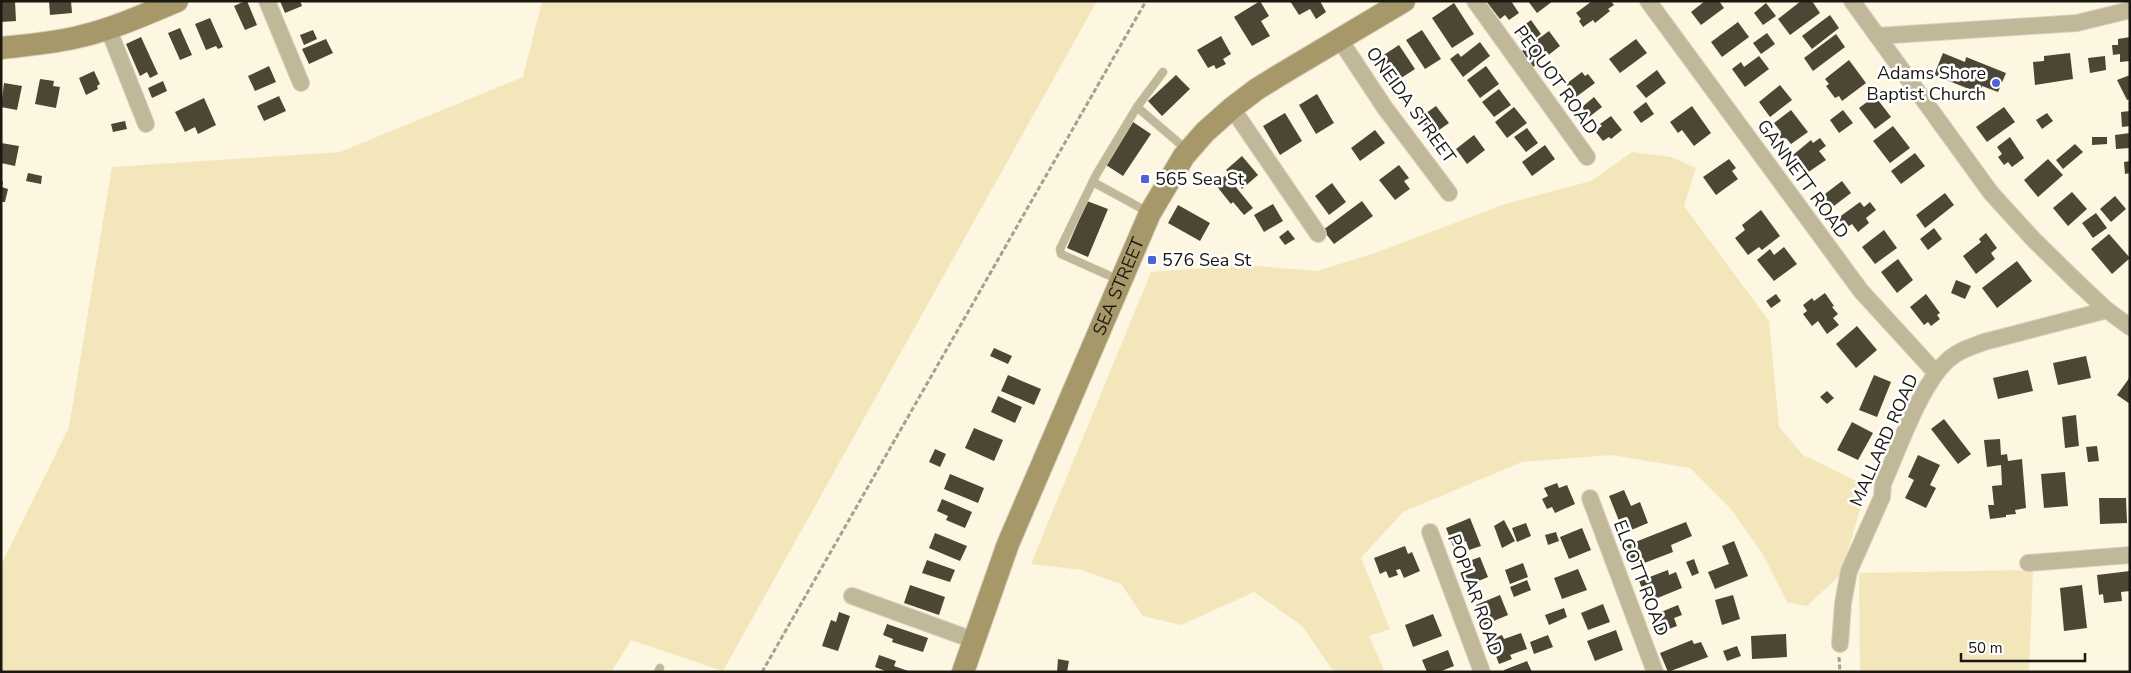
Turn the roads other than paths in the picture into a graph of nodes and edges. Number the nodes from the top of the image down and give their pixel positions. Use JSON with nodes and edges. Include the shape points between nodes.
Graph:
{"nodes":[{"id":1,"x":177,"y":1,"type":"edge"},
{"id":2,"x":267,"y":1,"type":"edge"},
{"id":3,"x":1404,"y":1,"type":"edge"},
{"id":4,"x":1475,"y":1,"type":"edge"},
{"id":5,"x":1648,"y":1,"type":"edge"},
{"id":6,"x":1852,"y":1,"type":"edge"},
{"id":7,"x":2130,"y":10,"type":"edge"},
{"id":8,"x":108,"y":28,"type":"junction"},
{"id":9,"x":1877,"y":36,"type":"junction"},
{"id":10,"x":1340,"y":40,"type":"junction"},
{"id":11,"x":1,"y":48,"type":"edge"},
{"id":12,"x":1164,"y":72,"type":"dead end"},
{"id":13,"x":301,"y":83,"type":"dead end"},
{"id":14,"x":1137,"y":107,"type":"junction"},
{"id":15,"x":1232,"y":108,"type":"junction"},
{"id":16,"x":146,"y":124,"type":"dead end"},
{"id":17,"x":1189,"y":151,"type":"junction"},
{"id":18,"x":1587,"y":157,"type":"dead end"},
{"id":19,"x":1093,"y":182,"type":"junction"},
{"id":20,"x":1450,"y":193,"type":"dead end"},
{"id":21,"x":1150,"y":212,"type":"junction"},
{"id":22,"x":1318,"y":234,"type":"dead end"},
{"id":23,"x":1121,"y":280,"type":"junction"},
{"id":24,"x":2122,"y":316,"type":"edge"},
{"id":25,"x":1936,"y":373,"type":"junction"},
{"id":26,"x":1590,"y":498,"type":"dead end"},
{"id":27,"x":1430,"y":532,"type":"dead end"},
{"id":28,"x":2130,"y":556,"type":"edge"},
{"id":29,"x":2028,"y":563,"type":"dead end"},
{"id":30,"x":852,"y":596,"type":"dead end"},
{"id":31,"x":973,"y":640,"type":"junction"},
{"id":32,"x":1840,"y":644,"type":"dead end"},
{"id":33,"x":963,"y":672,"type":"edge"},
{"id":34,"x":1482,"y":672,"type":"edge"},
{"id":35,"x":1655,"y":672,"type":"edge"}],
"edges":[{"from":1,"to":8,"type":"main road"},
{"from":2,"to":13,"type":"street"},
{"from":3,"to":10,"type":"main road","name":"SEA STREET"},
{"from":4,"to":18,"type":"street","name":"PEQUOT ROAD"},
{"from":5,"to":25,"type":"street","name":"GANNETT ROAD","via":[[1861,291]]},
{"from":6,"to":9,"type":"street"},
{"from":7,"to":9,"type":"street","via":[[2077,22]]},
{"from":8,"to":11,"type":"main road","via":[[57,41]]},
{"from":8,"to":16,"type":"street"},
{"from":9,"to":24,"type":"street","via":[[1991,193],[2034,240]]},
{"from":10,"to":15,"type":"main road","name":"SEA STREET","via":[[1257,89]]},
{"from":10,"to":20,"type":"street","name":"ONEIDA STREET","via":[[1384,108]]},
{"from":12,"to":14,"type":"lane"},
{"from":14,"to":17,"type":"lane"},
{"from":14,"to":19,"type":"lane"},
{"from":15,"to":17,"type":"main road","name":"SEA STREET","via":[[1204,132]]},
{"from":15,"to":22,"type":"street"},
{"from":17,"to":21,"type":"main road","name":"SEA STREET"},
{"from":19,"to":21,"type":"lane"},
{"from":19,"to":23,"type":"lane","via":[[1060,249],[1061,254]]},
{"from":21,"to":23,"type":"main road","name":"SEA STREET"},
{"from":23,"to":31,"type":"main road","name":"SEA STREET","via":[[1008,544]]},
{"from":24,"to":25,"type":"street","name":"MALLARD ROAD","via":[[1984,342],[1964,349]]},
{"from":25,"to":32,"type":"street","name":"MALLARD ROAD","via":[[1883,484],[1882,496],[1849,571]]},
{"from":26,"to":35,"type":"street","name":"ELCOTT ROAD"},
{"from":27,"to":34,"type":"street","name":"POPLAR ROAD"},
{"from":28,"to":29,"type":"street"},
{"from":30,"to":31,"type":"street"},
{"from":31,"to":33,"type":"main road","name":"SEA STREET"}]}
